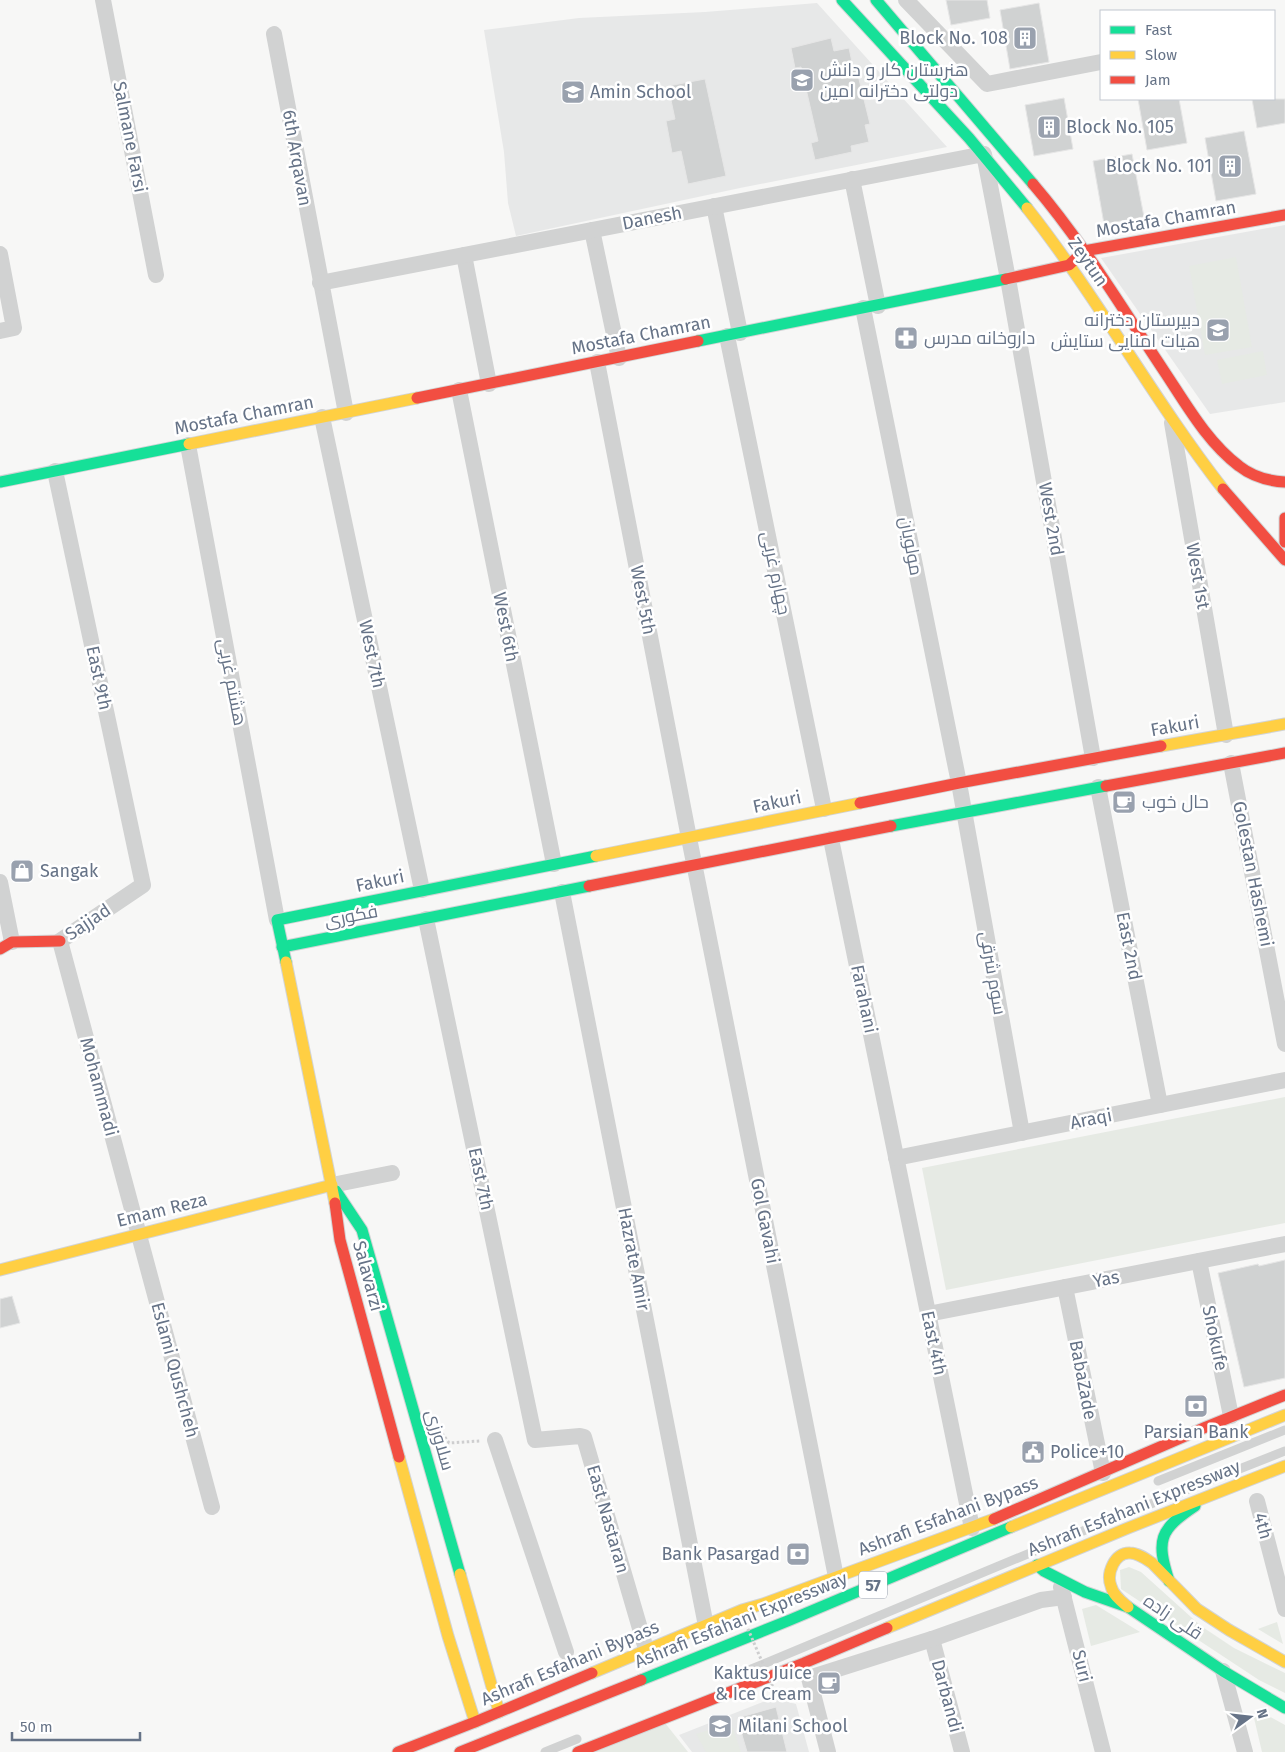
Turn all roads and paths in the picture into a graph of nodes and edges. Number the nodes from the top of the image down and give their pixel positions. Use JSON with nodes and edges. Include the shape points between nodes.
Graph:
{"nodes":[{"id":1,"x":103,"y":0,"type":"edge"},
{"id":2,"x":842,"y":0,"type":"edge"},
{"id":3,"x":876,"y":0,"type":"edge"},
{"id":4,"x":906,"y":0,"type":"edge"},
{"id":5,"x":274,"y":34,"type":"dead end"},
{"id":6,"x":1100,"y":62,"type":"edge"},
{"id":7,"x":984,"y":154,"type":"junction"},
{"id":8,"x":852,"y":179,"type":"junction"},
{"id":9,"x":714,"y":206,"type":"junction"},
{"id":10,"x":1285,"y":215,"type":"edge"},
{"id":11,"x":592,"y":230,"type":"junction"},
{"id":12,"x":1084,"y":251,"type":"junction"},
{"id":13,"x":0,"y":254,"type":"edge"},
{"id":14,"x":464,"y":255,"type":"junction"},
{"id":15,"x":1069,"y":265,"type":"junction"},
{"id":16,"x":156,"y":275,"type":"dead end"},
{"id":17,"x":1008,"y":279,"type":"junction"},
{"id":18,"x":320,"y":283,"type":"junction"},
{"id":19,"x":871,"y":307,"type":"junction"},
{"id":20,"x":7,"y":330,"type":"edge"},
{"id":21,"x":734,"y":335,"type":"junction"},
{"id":22,"x":619,"y":358,"type":"junction"},
{"id":23,"x":597,"y":362,"type":"junction"},
{"id":24,"x":489,"y":384,"type":"junction"},
{"id":25,"x":459,"y":390,"type":"junction"},
{"id":26,"x":346,"y":413,"type":"junction"},
{"id":27,"x":1170,"y":416,"type":"junction"},
{"id":28,"x":322,"y":417,"type":"junction"},
{"id":29,"x":188,"y":444,"type":"junction"},
{"id":30,"x":55,"y":471,"type":"junction"},
{"id":31,"x":0,"y":482,"type":"edge"},
{"id":32,"x":1285,"y":482,"type":"edge"},
{"id":33,"x":1285,"y":518,"type":"edge"},
{"id":34,"x":1285,"y":542,"type":"edge"},
{"id":35,"x":1285,"y":560,"type":"edge"},
{"id":36,"x":1285,"y":724,"type":"edge"},
{"id":37,"x":1226,"y":735,"type":"junction"},
{"id":38,"x":1285,"y":753,"type":"edge"},
{"id":39,"x":1093,"y":758,"type":"junction"},
{"id":40,"x":1231,"y":763,"type":"junction"},
{"id":41,"x":959,"y":783,"type":"junction"},
{"id":42,"x":1098,"y":787,"type":"junction"},
{"id":43,"x":824,"y":809,"type":"junction"},
{"id":44,"x":964,"y":812,"type":"junction"},
{"id":45,"x":690,"y":838,"type":"junction"},
{"id":46,"x":831,"y":839,"type":"junction"},
{"id":47,"x":554,"y":864,"type":"junction"},
{"id":48,"x":695,"y":866,"type":"junction"},
{"id":49,"x":0,"y":882,"type":"edge"},
{"id":50,"x":143,"y":885,"type":"joint"},
{"id":51,"x":422,"y":890,"type":"junction"},
{"id":52,"x":562,"y":892,"type":"junction"},
{"id":53,"x":426,"y":919,"type":"junction"},
{"id":54,"x":277,"y":920,"type":"junction"},
{"id":55,"x":60,"y":940,"type":"junction"},
{"id":56,"x":6,"y":946,"type":"edge"},
{"id":57,"x":282,"y":947,"type":"junction"},
{"id":58,"x":1285,"y":1044,"type":"edge"},
{"id":59,"x":1285,"y":1080,"type":"edge"},
{"id":60,"x":1160,"y":1105,"type":"junction"},
{"id":61,"x":1022,"y":1133,"type":"junction"},
{"id":62,"x":896,"y":1158,"type":"junction"},
{"id":63,"x":392,"y":1173,"type":"dead end"},
{"id":64,"x":332,"y":1185,"type":"junction"},
{"id":65,"x":138,"y":1233,"type":"junction"},
{"id":66,"x":1285,"y":1244,"type":"edge"},
{"id":67,"x":1199,"y":1261,"type":"junction"},
{"id":68,"x":0,"y":1270,"type":"edge"},
{"id":69,"x":1064,"y":1287,"type":"junction"},
{"id":70,"x":928,"y":1314,"type":"junction"},
{"id":71,"x":1285,"y":1395,"type":"edge"},
{"id":72,"x":1285,"y":1415,"type":"edge"},
{"id":73,"x":1232,"y":1416,"type":"junction"},
{"id":74,"x":439,"y":1428,"type":"dead end"},
{"id":75,"x":1285,"y":1430,"type":"edge"},
{"id":76,"x":494,"y":1440,"type":"joint"},
{"id":77,"x":535,"y":1440,"type":"joint"},
{"id":78,"x":1285,"y":1451,"type":"edge"},
{"id":79,"x":1285,"y":1466,"type":"edge"},
{"id":80,"x":1102,"y":1474,"type":"junction"},
{"id":81,"x":1148,"y":1485,"type":"dead end"},
{"id":82,"x":1212,"y":1495,"type":"junction"},
{"id":83,"x":1257,"y":1501,"type":"dead end"},
{"id":84,"x":212,"y":1507,"type":"dead end"},
{"id":85,"x":972,"y":1528,"type":"junction"},
{"id":86,"x":1037,"y":1565,"type":"junction"},
{"id":87,"x":836,"y":1577,"type":"junction"},
{"id":88,"x":1060,"y":1580,"type":"junction"},
{"id":89,"x":1170,"y":1583,"type":"junction"},
{"id":90,"x":1064,"y":1597,"type":"junction"},
{"id":91,"x":1128,"y":1607,"type":"junction"},
{"id":92,"x":1285,"y":1609,"type":"edge"},
{"id":93,"x":742,"y":1615,"type":"dead end"},
{"id":94,"x":706,"y":1626,"type":"junction"},
{"id":95,"x":462,"y":1632,"type":"junction"},
{"id":96,"x":932,"y":1639,"type":"junction"},
{"id":97,"x":646,"y":1649,"type":"junction"},
{"id":98,"x":566,"y":1652,"type":"dead end"},
{"id":99,"x":1285,"y":1662,"type":"edge"},
{"id":100,"x":1223,"y":1671,"type":"junction"},
{"id":101,"x":744,"y":1672,"type":"dead end"},
{"id":102,"x":775,"y":1692,"type":"dead end"},
{"id":103,"x":1285,"y":1708,"type":"edge"},
{"id":104,"x":499,"y":1712,"type":"junction"},
{"id":105,"x":475,"y":1722,"type":"junction"},
{"id":106,"x":590,"y":1734,"type":"dead end"},
{"id":107,"x":398,"y":1752,"type":"edge"},
{"id":108,"x":460,"y":1752,"type":"edge"},
{"id":109,"x":545,"y":1752,"type":"edge"},
{"id":110,"x":578,"y":1752,"type":"edge"},
{"id":111,"x":828,"y":1752,"type":"edge"},
{"id":112,"x":962,"y":1752,"type":"edge"},
{"id":113,"x":1104,"y":1752,"type":"edge"},
{"id":114,"x":1246,"y":1752,"type":"edge"}],
"edges":[{"from":1,"to":16,"type":"street","name":"Salmane Farsi"},
{"from":2,"to":7,"type":"main road","name":"Zeytun"},
{"from":3,"to":12,"type":"main road","name":"Zeytun","via":[[1045,198]]},
{"from":4,"to":6,"type":"street","via":[[987,84]]},
{"from":5,"to":18,"type":"street","name":"6th Arqavan"},
{"from":7,"to":8,"type":"street","name":"Danesh"},
{"from":7,"to":15,"type":"main road","name":"Zeytun"},
{"from":7,"to":17,"type":"street","name":"West 2nd"},
{"from":8,"to":9,"type":"street","name":"Danesh"},
{"from":8,"to":19,"type":"street","name":"مولویان"},
{"from":9,"to":11,"type":"street","name":"Danesh"},
{"from":9,"to":21,"type":"street","name":"چهارم غربی"},
{"from":10,"to":12,"type":"main road","name":"Mostafa Chamran"},
{"from":11,"to":14,"type":"street","name":"Danesh"},
{"from":11,"to":22,"type":"street"},
{"from":12,"to":15,"type":"main road","name":"Mostafa Chamran"},
{"from":12,"to":32,"type":"main road","name":"Zeytun","via":[[1206,433],[1224,454],[1246,472],[1271,482]]},
{"from":13,"to":20,"type":"street"},
{"from":14,"to":18,"type":"street","name":"Danesh"},
{"from":14,"to":24,"type":"street"},
{"from":15,"to":17,"type":"main road","name":"Mostafa Chamran"},
{"from":15,"to":27,"type":"main road","name":"Zeytun"},
{"from":17,"to":19,"type":"main road","name":"Mostafa Chamran"},
{"from":17,"to":39,"type":"street","name":"West 2nd"},
{"from":18,"to":26,"type":"street","name":"6th Arqavan"},
{"from":19,"to":21,"type":"main road","name":"Mostafa Chamran"},
{"from":19,"to":41,"type":"street","name":"مولویان"},
{"from":21,"to":22,"type":"main road","name":"Mostafa Chamran"},
{"from":21,"to":43,"type":"street","name":"چهارم غربی"},
{"from":22,"to":23,"type":"main road","name":"Mostafa Chamran"},
{"from":23,"to":24,"type":"main road","name":"Mostafa Chamran"},
{"from":23,"to":45,"type":"street","name":"West 5th"},
{"from":24,"to":25,"type":"main road","name":"Mostafa Chamran"},
{"from":25,"to":26,"type":"main road","name":"Mostafa Chamran"},
{"from":25,"to":47,"type":"street","name":"West 6th"},
{"from":26,"to":28,"type":"main road","name":"Mostafa Chamran"},
{"from":27,"to":35,"type":"main road","name":"Zeytun","via":[[1218,484]]},
{"from":27,"to":37,"type":"street","name":"West 1st"},
{"from":28,"to":29,"type":"main road","name":"Mostafa Chamran"},
{"from":28,"to":51,"type":"street","name":"West 7th"},
{"from":29,"to":30,"type":"main road","name":"Mostafa Chamran"},
{"from":29,"to":54,"type":"street","name":"هشتم غربی"},
{"from":30,"to":31,"type":"main road","name":"Mostafa Chamran"},
{"from":30,"to":50,"type":"street","name":"East 9th"},
{"from":33,"to":34,"type":"main road"},
{"from":36,"to":37,"type":"main road","name":"Fakuri"},
{"from":37,"to":39,"type":"main road","name":"Fakuri"},
{"from":38,"to":40,"type":"main road"},
{"from":39,"to":41,"type":"main road","name":"Fakuri"},
{"from":40,"to":42,"type":"main road"},
{"from":40,"to":58,"type":"street","name":"Golestan Hashemi"},
{"from":41,"to":43,"type":"main road","name":"Fakuri"},
{"from":41,"to":44,"type":"street","name":"مولویان"},
{"from":42,"to":44,"type":"main road"},
{"from":42,"to":60,"type":"street","name":"East 2nd"},
{"from":43,"to":45,"type":"main road","name":"Fakuri"},
{"from":44,"to":46,"type":"main road"},
{"from":44,"to":61,"type":"street","name":"سوم شرقی"},
{"from":45,"to":47,"type":"main road","name":"Fakuri"},
{"from":45,"to":48,"type":"street","name":"West 5th"},
{"from":46,"to":48,"type":"main road"},
{"from":46,"to":62,"type":"street","name":"Farahani"},
{"from":47,"to":51,"type":"main road","name":"Fakuri"},
{"from":48,"to":52,"type":"main road"},
{"from":48,"to":87,"type":"street","name":"Gol Gavahi"},
{"from":49,"to":56,"type":"street"},
{"from":50,"to":55,"type":"street","name":"Sajjad"},
{"from":51,"to":54,"type":"main road","name":"Fakuri"},
{"from":52,"to":53,"type":"main road"},
{"from":52,"to":94,"type":"street","name":"Hazrate Amir"},
{"from":53,"to":57,"type":"main road","name":"فکوری"},
{"from":53,"to":77,"type":"street","name":"East 7th"},
{"from":54,"to":57,"type":"main road","name":"Salavarzi"},
{"from":55,"to":56,"type":"main road","name":"Sajjad"},
{"from":55,"to":65,"type":"street","name":"Mohammadi"},
{"from":57,"to":64,"type":"main road","name":"Salavarzi"},
{"from":59,"to":60,"type":"street","name":"Araqi"},
{"from":60,"to":61,"type":"street","name":"Araqi"},
{"from":61,"to":62,"type":"street","name":"Araqi"},
{"from":62,"to":70,"type":"street","name":"East 4th"},
{"from":63,"to":64,"type":"street"},
{"from":64,"to":65,"type":"main road","name":"Emam Reza"},
{"from":64,"to":95,"type":"main road","name":"Salavarzi","via":[[340,1240]]},
{"from":64,"to":95,"type":"main road","name":"سلاورزی","via":[[362,1230]]},
{"from":65,"to":68,"type":"main road","name":"Emam Reza"},
{"from":65,"to":84,"type":"street","name":"Eslami Qushcheh"},
{"from":66,"to":67,"type":"street","name":"Yas"},
{"from":67,"to":69,"type":"street","name":"Yas"},
{"from":67,"to":73,"type":"street","name":"Shokufe"},
{"from":69,"to":70,"type":"street","name":"Yas"},
{"from":69,"to":80,"type":"street","name":"BabaZade"},
{"from":70,"to":85,"type":"street","name":"East 4th"},
{"from":71,"to":73,"type":"main road","name":"Ashrafi Esfahani Bypass"},
{"from":72,"to":108,"type":"main road","name":"Ashrafi Esfahani Expressway","number":"57","via":[[790,1620]]},
{"from":73,"to":80,"type":"main road","name":"Ashrafi Esfahani Bypass"},
{"from":74,"to":76,"type":"path","via":[[449,1443]]},
{"from":75,"to":81,"type":"lane"},
{"from":76,"to":98,"type":"street"},
{"from":77,"to":97,"type":"street","name":"East Nastaran","via":[[584,1437]]},
{"from":78,"to":101,"type":"lane"},
{"from":79,"to":82,"type":"main road","name":"Ashrafi Esfahani Expressway"},
{"from":80,"to":85,"type":"main road","name":"Ashrafi Esfahani Bypass"},
{"from":82,"to":86,"type":"main road","name":"Ashrafi Esfahani Expressway"},
{"from":82,"to":89,"type":"main road","name":"قلی زاده","via":[[1181,1514],[1162,1539],[1160,1551]]},
{"from":83,"to":92,"type":"street","name":"4th"},
{"from":85,"to":87,"type":"main road","name":"Ashrafi Esfahani Bypass"},
{"from":86,"to":88,"type":"main road","name":"قلی زاده"},
{"from":86,"to":110,"type":"main road","name":"Ashrafi Esfahani Expressway","via":[[804,1663]]},
{"from":87,"to":94,"type":"main road","name":"Ashrafi Esfahani Bypass"},
{"from":88,"to":90,"type":"street","name":"Suri"},
{"from":88,"to":91,"type":"main road","name":"قلی زاده"},
{"from":89,"to":91,"type":"main road","via":[[1144,1558],[1130,1553],[1120,1556],[1111,1569],[1110,1584],[1115,1595]]},
{"from":89,"to":99,"type":"main road","name":"قلی زاده","via":[[1196,1608]]},
{"from":90,"to":96,"type":"street","via":[[1041,1600]]},
{"from":90,"to":113,"type":"street","name":"Suri"},
{"from":91,"to":100,"type":"main road","name":"قلی زاده"},
{"from":93,"to":102,"type":"path","bridge":true},
{"from":94,"to":97,"type":"main road","name":"Ashrafi Esfahani Bypass"},
{"from":95,"to":104,"type":"main road","name":"سلاورزی"},
{"from":95,"to":105,"type":"main road","name":"سلاورزی"},
{"from":96,"to":111,"type":"street","via":[[809,1678]]},
{"from":96,"to":112,"type":"street","name":"Darbandi"},
{"from":97,"to":104,"type":"main road","name":"Ashrafi Esfahani Bypass"},
{"from":100,"to":103,"type":"main road","name":"قلی زاده"},
{"from":100,"to":114,"type":"street"},
{"from":104,"to":105,"type":"main road","name":"Ashrafi Esfahani Bypass"},
{"from":105,"to":107,"type":"main road","name":"Ashrafi Esfahani Bypass"},
{"from":106,"to":109,"type":"lane"}]}
